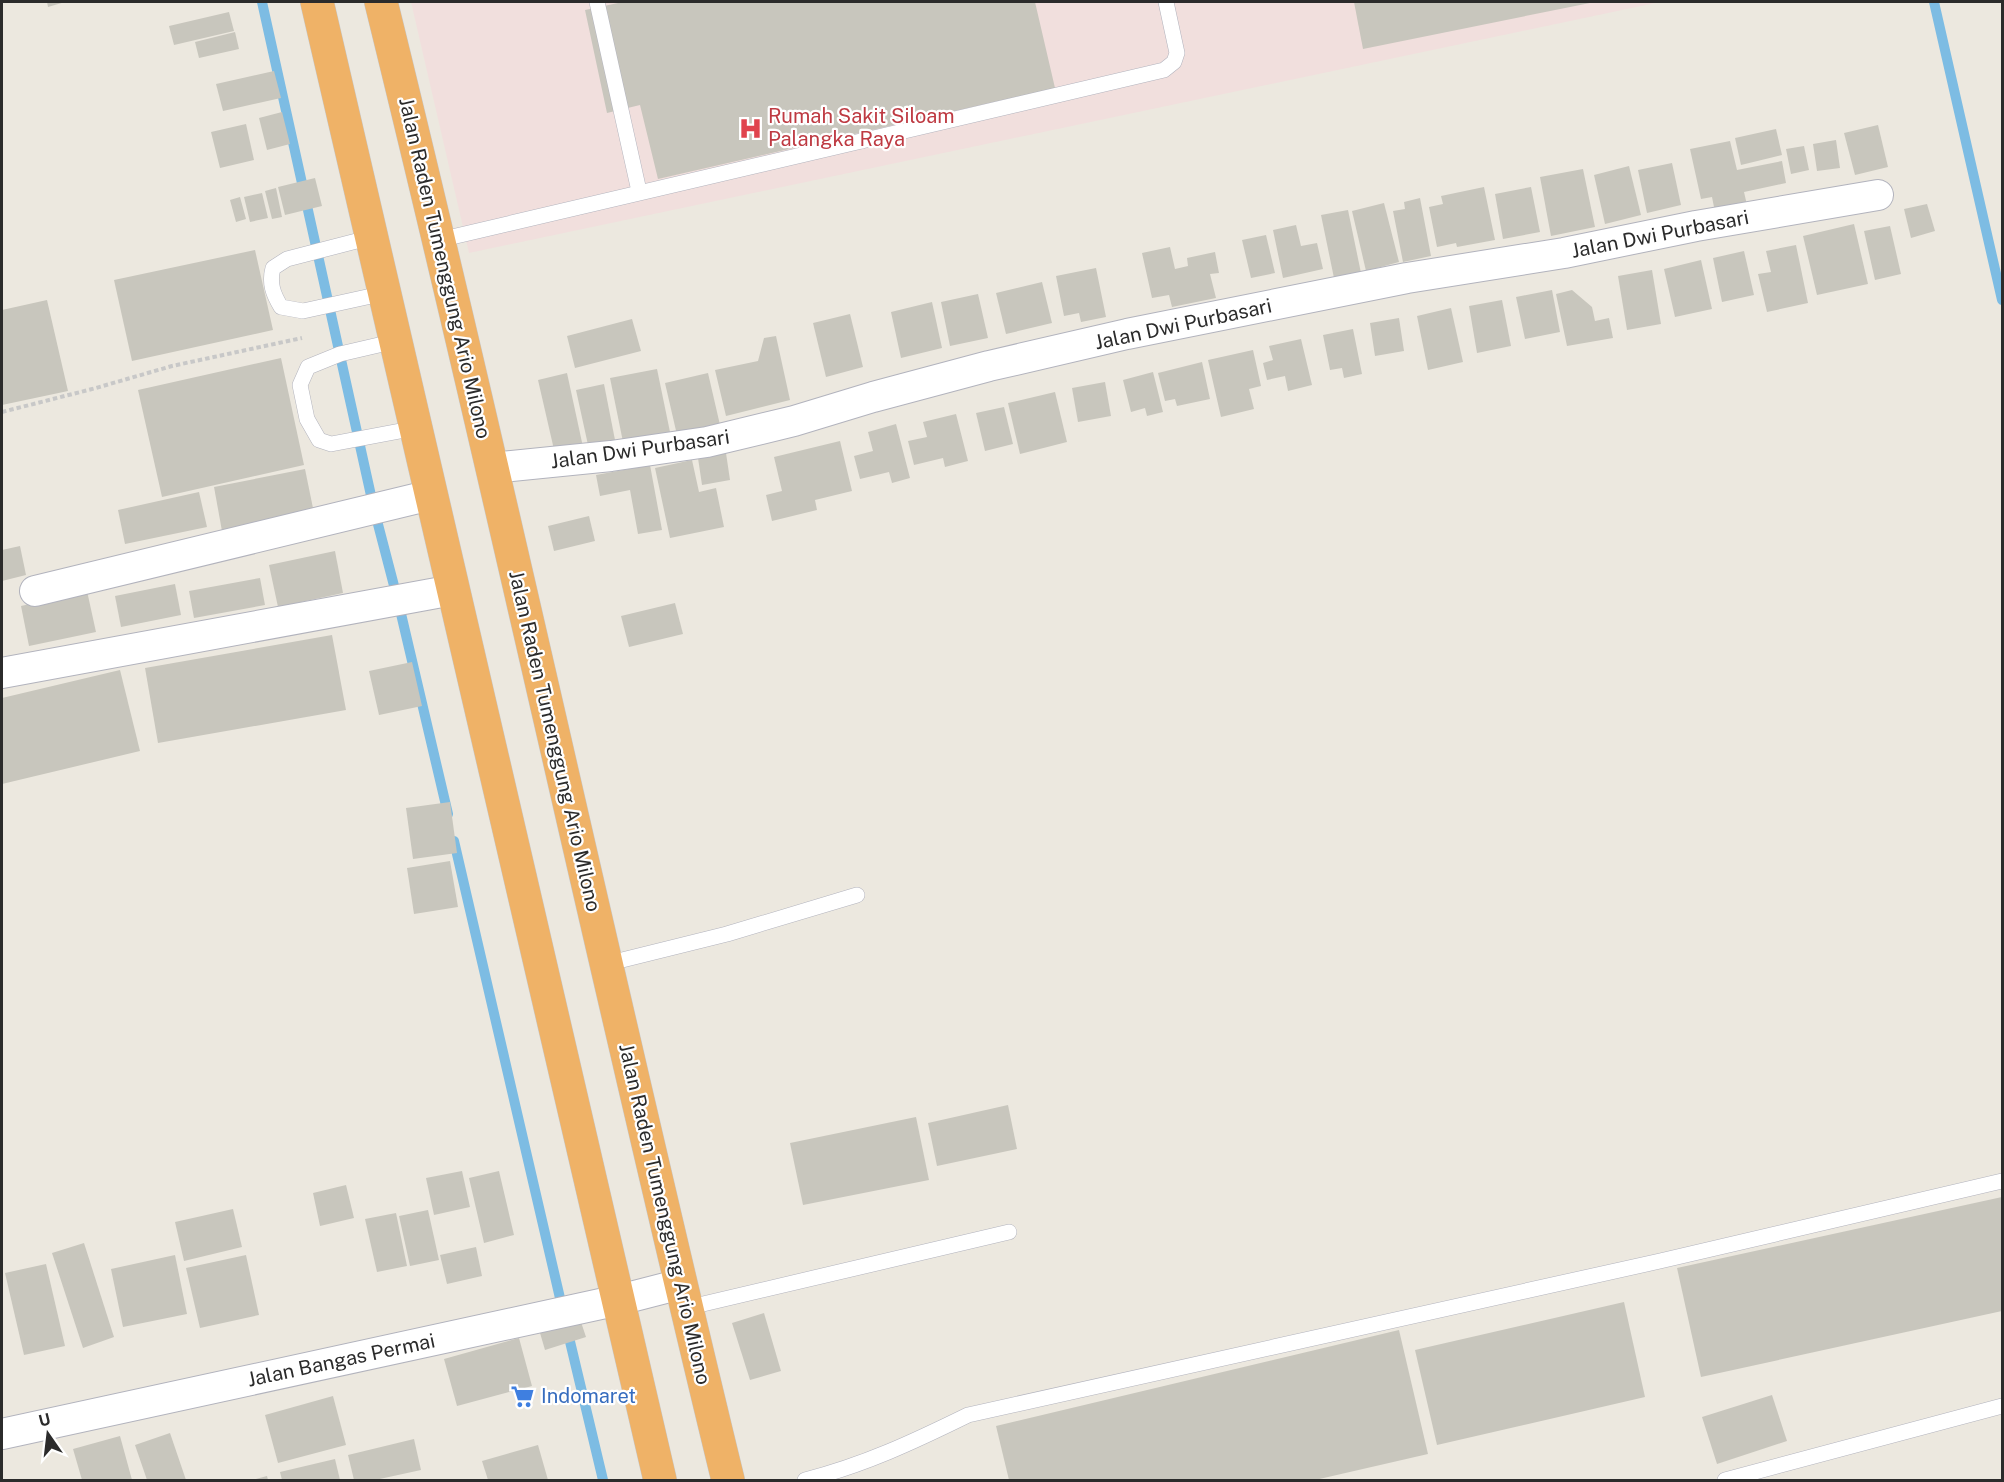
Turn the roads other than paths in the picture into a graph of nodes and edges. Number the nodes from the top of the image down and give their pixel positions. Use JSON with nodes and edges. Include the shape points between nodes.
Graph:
{"nodes":[{"id":1,"x":320,"y":2,"type":"edge"},
{"id":2,"x":381,"y":2,"type":"edge"},
{"id":3,"x":597,"y":2,"type":"edge"},
{"id":4,"x":1166,"y":2,"type":"edge"},
{"id":5,"x":639,"y":191,"type":"junction"},
{"id":6,"x":1878,"y":195,"type":"dead end"},
{"id":7,"x":372,"y":237,"type":"junction"},
{"id":8,"x":439,"y":240,"type":"junction"},
{"id":9,"x":385,"y":293,"type":"junction"},
{"id":10,"x":396,"y":341,"type":"junction"},
{"id":11,"x":416,"y":428,"type":"junction"},
{"id":12,"x":492,"y":468,"type":"junction"},
{"id":13,"x":431,"y":495,"type":"junction"},
{"id":14,"x":453,"y":590,"type":"junction"},
{"id":15,"x":36,"y":591,"type":"dead end"},
{"id":16,"x":2,"y":673,"type":"edge"},
{"id":17,"x":857,"y":895,"type":"dead end"},
{"id":18,"x":606,"y":964,"type":"junction"},
{"id":19,"x":2002,"y":1181,"type":"edge"},
{"id":20,"x":1009,"y":1232,"type":"dead end"},
{"id":21,"x":683,"y":1296,"type":"junction"},
{"id":22,"x":619,"y":1299,"type":"junction"},
{"id":23,"x":2002,"y":1406,"type":"edge"},
{"id":24,"x":2,"y":1434,"type":"edge"},
{"id":25,"x":660,"y":1480,"type":"edge"},
{"id":26,"x":728,"y":1480,"type":"edge"},
{"id":27,"x":805,"y":1480,"type":"edge"},
{"id":28,"x":1725,"y":1480,"type":"edge"}],
"edges":[{"from":1,"to":7,"type":"highway"},
{"from":2,"to":8,"type":"highway","name":"Jalan Raden Tumenggung Ario Milono"},
{"from":3,"to":5,"type":"lane"},
{"from":4,"to":5,"type":"lane","via":[[1177,53],[1174,62],[1164,70]]},
{"from":5,"to":8,"type":"lane"},
{"from":6,"to":12,"type":"street","name":"Jalan Dwi Purbasari","via":[[1407,278],[1127,334],[707,442]]},
{"from":7,"to":9,"type":"highway"},
{"from":7,"to":9,"type":"lane","via":[[287,259],[273,268],[270,279],[282,307],[303,311]]},
{"from":8,"to":12,"type":"highway","name":"Jalan Raden Tumenggung Ario Milono"},
{"from":9,"to":10,"type":"highway"},
{"from":10,"to":11,"type":"highway"},
{"from":10,"to":11,"type":"lane","via":[[340,354],[308,367],[300,385],[307,419],[319,440],[331,444]]},
{"from":11,"to":13,"type":"highway"},
{"from":12,"to":18,"type":"highway","name":"Jalan Raden Tumenggung Ario Milono"},
{"from":13,"to":14,"type":"highway"},
{"from":13,"to":15,"type":"street"},
{"from":14,"to":16,"type":"street"},
{"from":14,"to":22,"type":"highway"},
{"from":17,"to":18,"type":"lane","via":[[727,934]]},
{"from":18,"to":21,"type":"highway","name":"Jalan Raden Tumenggung Ario Milono"},
{"from":19,"to":27,"type":"lane","via":[[968,1415],[846,1470]]},
{"from":20,"to":21,"type":"lane"},
{"from":21,"to":22,"type":"street","name":"Jalan Bangas Permai"},
{"from":21,"to":26,"type":"highway","name":"Jalan Raden Tumenggung Ario Milono"},
{"from":22,"to":24,"type":"street","name":"Jalan Bangas Permai"},
{"from":22,"to":25,"type":"highway"},
{"from":23,"to":28,"type":"lane"}]}
